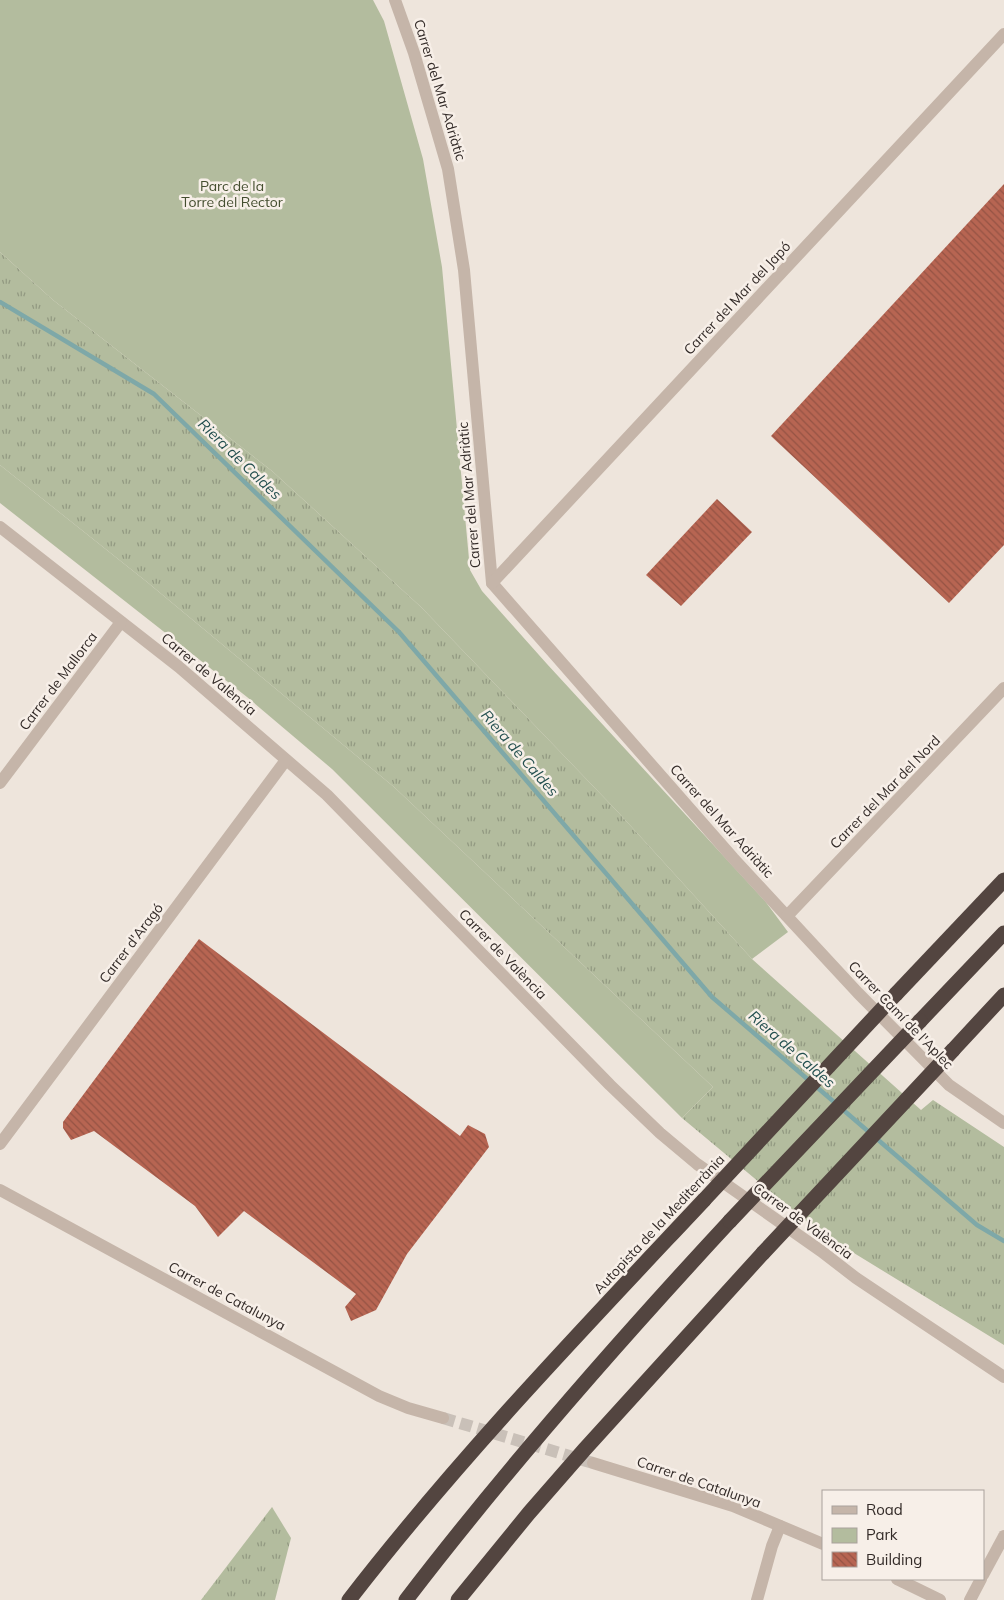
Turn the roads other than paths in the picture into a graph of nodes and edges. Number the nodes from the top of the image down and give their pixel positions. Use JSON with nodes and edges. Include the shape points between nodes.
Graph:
{"nodes":[{"id":1,"x":395,"y":0,"type":"edge"},
{"id":2,"x":1004,"y":34,"type":"edge"},
{"id":3,"x":0,"y":527,"type":"edge"},
{"id":4,"x":492,"y":583,"type":"junction"},
{"id":5,"x":122,"y":622,"type":"junction"},
{"id":6,"x":1004,"y":688,"type":"edge"},
{"id":7,"x":286,"y":760,"type":"junction"},
{"id":8,"x":0,"y":783,"type":"edge"},
{"id":9,"x":1004,"y":880,"type":"edge"},
{"id":10,"x":787,"y":916,"type":"junction"},
{"id":11,"x":1004,"y":933,"type":"edge"},
{"id":12,"x":1004,"y":995,"type":"edge"},
{"id":13,"x":1004,"y":1123,"type":"edge"},
{"id":14,"x":0,"y":1144,"type":"edge"},
{"id":15,"x":0,"y":1190,"type":"edge"},
{"id":16,"x":1004,"y":1377,"type":"edge"},
{"id":17,"x":443,"y":1418,"type":"tunnel mouth"},
{"id":18,"x":593,"y":1463,"type":"tunnel mouth"},
{"id":19,"x":780,"y":1526,"type":"junction"},
{"id":20,"x":1004,"y":1536,"type":"edge"},
{"id":21,"x":822,"y":1544,"type":"edge"},
{"id":22,"x":984,"y":1573,"type":"edge"},
{"id":23,"x":899,"y":1580,"type":"edge"},
{"id":24,"x":980,"y":1580,"type":"edge"},
{"id":25,"x":349,"y":1600,"type":"edge"},
{"id":26,"x":406,"y":1600,"type":"edge"},
{"id":27,"x":458,"y":1600,"type":"edge"},
{"id":28,"x":757,"y":1600,"type":"edge"},
{"id":29,"x":940,"y":1600,"type":"edge"},
{"id":30,"x":970,"y":1600,"type":"edge"}],
"edges":[{"from":1,"to":4,"type":"street","name":"Carrer del Mar Adriàtic","via":[[448,168],[464,270]]},
{"from":2,"to":4,"type":"street","name":"Carrer del Mar del Japó"},
{"from":3,"to":5,"type":"street","name":"Carrer de València"},
{"from":4,"to":10,"type":"street","name":"Carrer del Mar Adriàtic"},
{"from":5,"to":7,"type":"street","name":"Carrer de València"},
{"from":5,"to":8,"type":"street","name":"Carrer de Mallorca"},
{"from":6,"to":10,"type":"street","name":"Carrer del Mar del Nord"},
{"from":7,"to":14,"type":"street","name":"Carrer d'Aragó"},
{"from":7,"to":16,"type":"street","name":"Carrer de València","via":[[327,795],[660,1133],[697,1164],[856,1278]]},
{"from":9,"to":25,"type":"highway","name":"Autopista de la Mediterrània","bridge":true,"via":[[582,1328],[391,1546]]},
{"from":10,"to":13,"type":"street","name":"Carrer Camí de l'Aplec","via":[[948,1085]]},
{"from":11,"to":26,"type":"highway","bridge":true,"via":[[654,1303],[469,1518]]},
{"from":12,"to":27,"type":"highway","bridge":true,"via":[[763,1253],[560,1478]]},
{"from":15,"to":17,"type":"street","name":"Carrer de Catalunya","via":[[379,1396]]},
{"from":18,"to":19,"type":"street","name":"Carrer de Catalunya","via":[[733,1506]]},
{"from":19,"to":21,"type":"street","name":"Carrer de Catalunya"},
{"from":19,"to":28,"type":"street"},
{"from":20,"to":22,"type":"street"},
{"from":23,"to":29,"type":"street"},
{"from":24,"to":30,"type":"street"}]}
